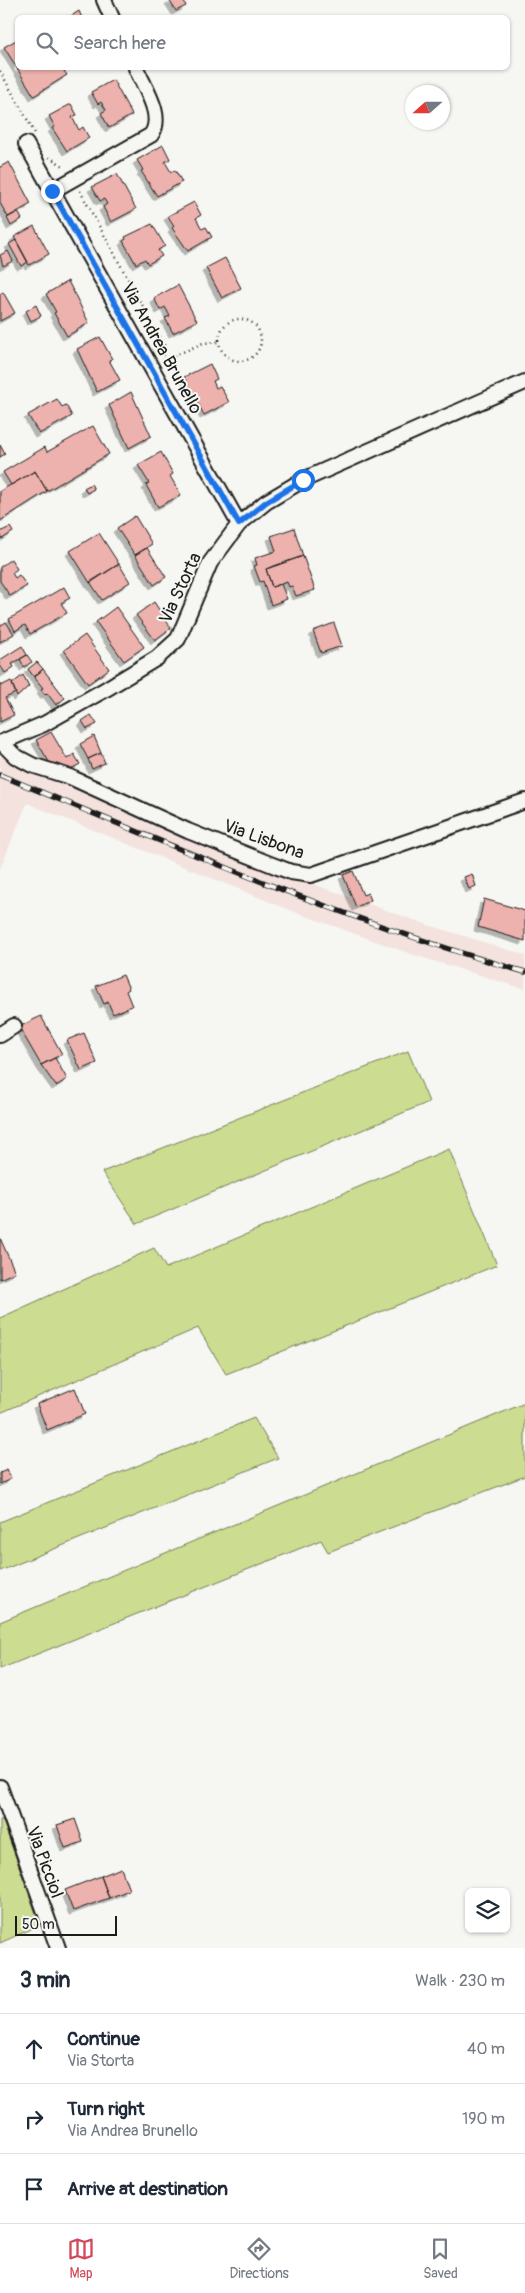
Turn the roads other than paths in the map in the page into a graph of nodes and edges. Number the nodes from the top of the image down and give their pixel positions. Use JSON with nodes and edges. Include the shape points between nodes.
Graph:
{"nodes":[{"id":1,"x":104,"y":0,"type":"edge"},
{"id":2,"x":111,"y":15,"type":"edge"},
{"id":3,"x":137,"y":70,"type":"edge"},
{"id":4,"x":33,"y":143,"type":"road end"},
{"id":5,"x":52,"y":191,"type":"junction"},
{"id":6,"x":525,"y":382,"type":"edge"},
{"id":7,"x":239,"y":524,"type":"junction"},
{"id":8,"x":1,"y":743,"type":"edge"},
{"id":9,"x":525,"y":800,"type":"edge"},
{"id":10,"x":14,"y":1026,"type":"dead end"},
{"id":11,"x":0,"y":1035,"type":"edge"},
{"id":12,"x":0,"y":1787,"type":"edge"},
{"id":13,"x":58,"y":1948,"type":"edge"}],
"edges":[{"from":1,"to":2,"type":"street"},
{"from":3,"to":5,"type":"street","via":[[156,113],[157,123],[151,135]]},
{"from":4,"to":5,"type":"street","name":"Via Andrea Brunello"},
{"from":5,"to":7,"type":"street","name":"Via Andrea Brunello"},
{"from":6,"to":7,"type":"street","name":"Via Storta","via":[[303,480],[266,502]]},
{"from":7,"to":8,"type":"street","name":"Via Storta","via":[[210,563],[178,639],[157,658],[106,689],[44,724]]},
{"from":8,"to":9,"type":"street","name":"Via Lisbona","via":[[32,766],[70,777],[270,864],[311,875]]},
{"from":10,"to":11,"type":"street"},
{"from":12,"to":13,"type":"street","name":"Via Picciol"}]}
